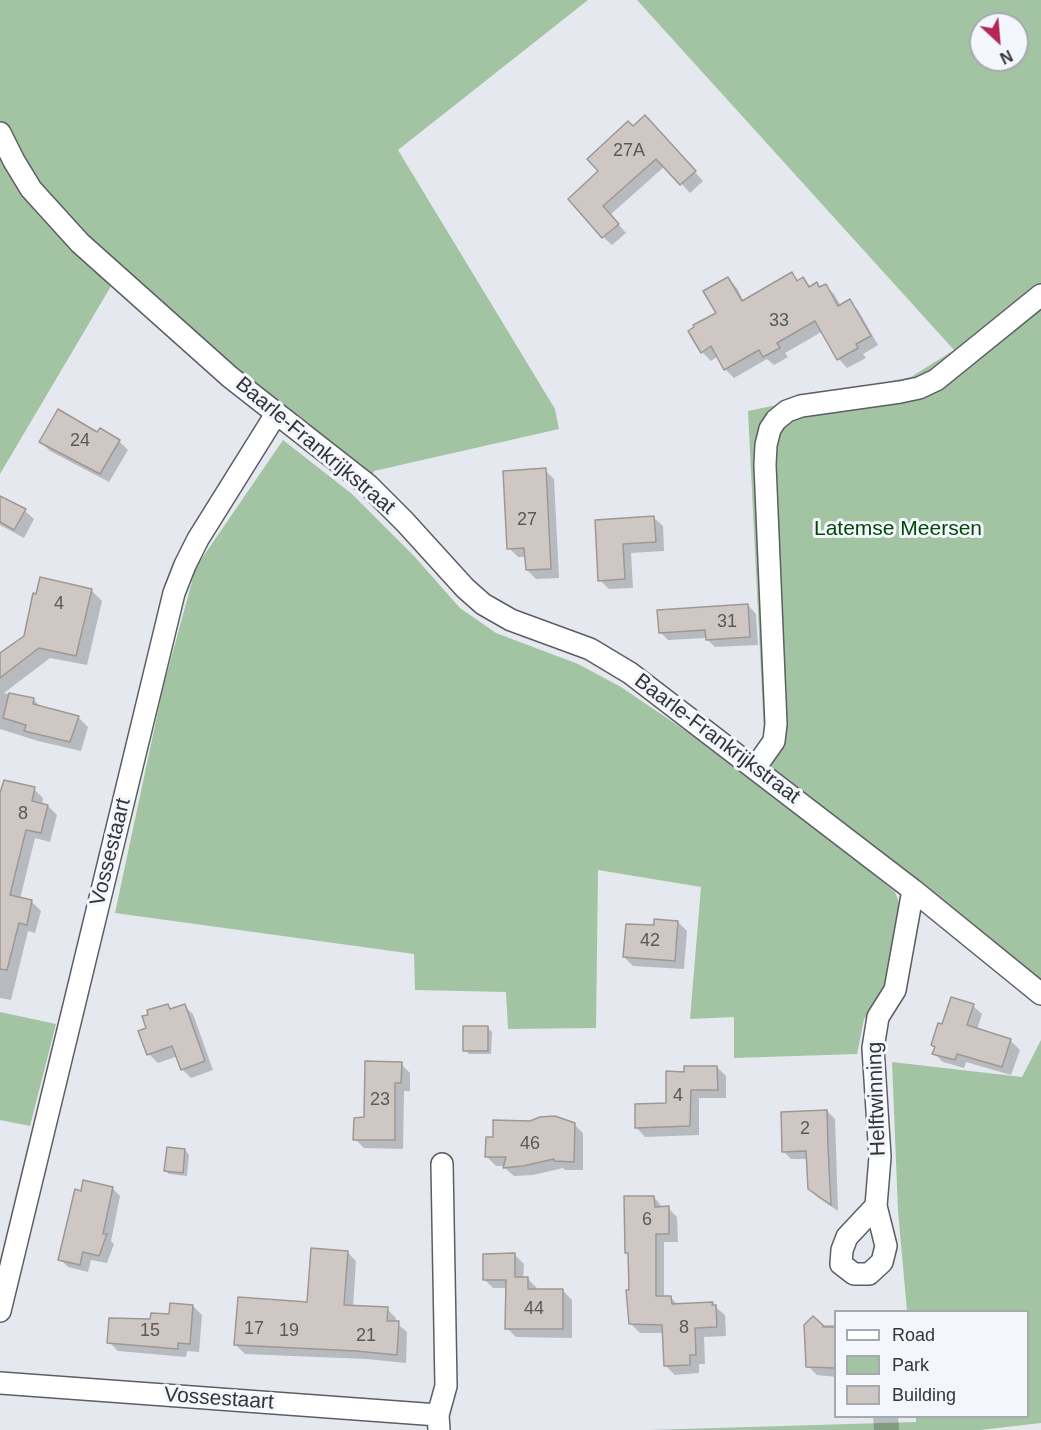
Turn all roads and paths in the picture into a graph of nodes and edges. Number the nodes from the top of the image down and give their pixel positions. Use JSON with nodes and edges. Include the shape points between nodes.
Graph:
{"nodes":[{"id":1,"x":0,"y":133,"type":"edge"},
{"id":2,"x":1041,"y":295,"type":"edge"},
{"id":3,"x":276,"y":414,"type":"junction"},
{"id":4,"x":756,"y":768,"type":"junction"},
{"id":5,"x":913,"y":890,"type":"junction"},
{"id":6,"x":1041,"y":994,"type":"edge"},
{"id":7,"x":442,"y":1164,"type":"dead end"},
{"id":8,"x":876,"y":1206,"type":"dead end"},
{"id":9,"x":0,"y":1311,"type":"edge"},
{"id":10,"x":0,"y":1383,"type":"edge"},
{"id":11,"x":438,"y":1423,"type":"edge"}],
"edges":[{"from":1,"to":3,"type":"street","name":"Baarle-Frankrijkstraat","via":[[32,189],[80,243]]},
{"from":2,"to":4,"type":"street","via":[[936,380],[900,392],[801,406],[787,411],[770,429],[765,465],[776,724],[774,741]]},
{"from":3,"to":4,"type":"street","name":"Baarle-Frankrijkstraat","via":[[368,485],[483,604],[511,620],[590,649],[630,673]]},
{"from":3,"to":9,"type":"street","name":"Vossestaart","via":[[198,539],[174,592]]},
{"from":4,"to":5,"type":"street","name":"Baarle-Frankrijkstraat"},
{"from":5,"to":6,"type":"street","name":"Baarle-Frankrijkstraat"},
{"from":5,"to":8,"type":"street","name":"Helftwinning","via":[[895,990],[878,1017],[873,1048],[880,1157]]},
{"from":7,"to":11,"type":"street","name":"Vossestaart","via":[[446,1386]]},
{"from":10,"to":11,"type":"street","name":"Vossestaart"}]}
